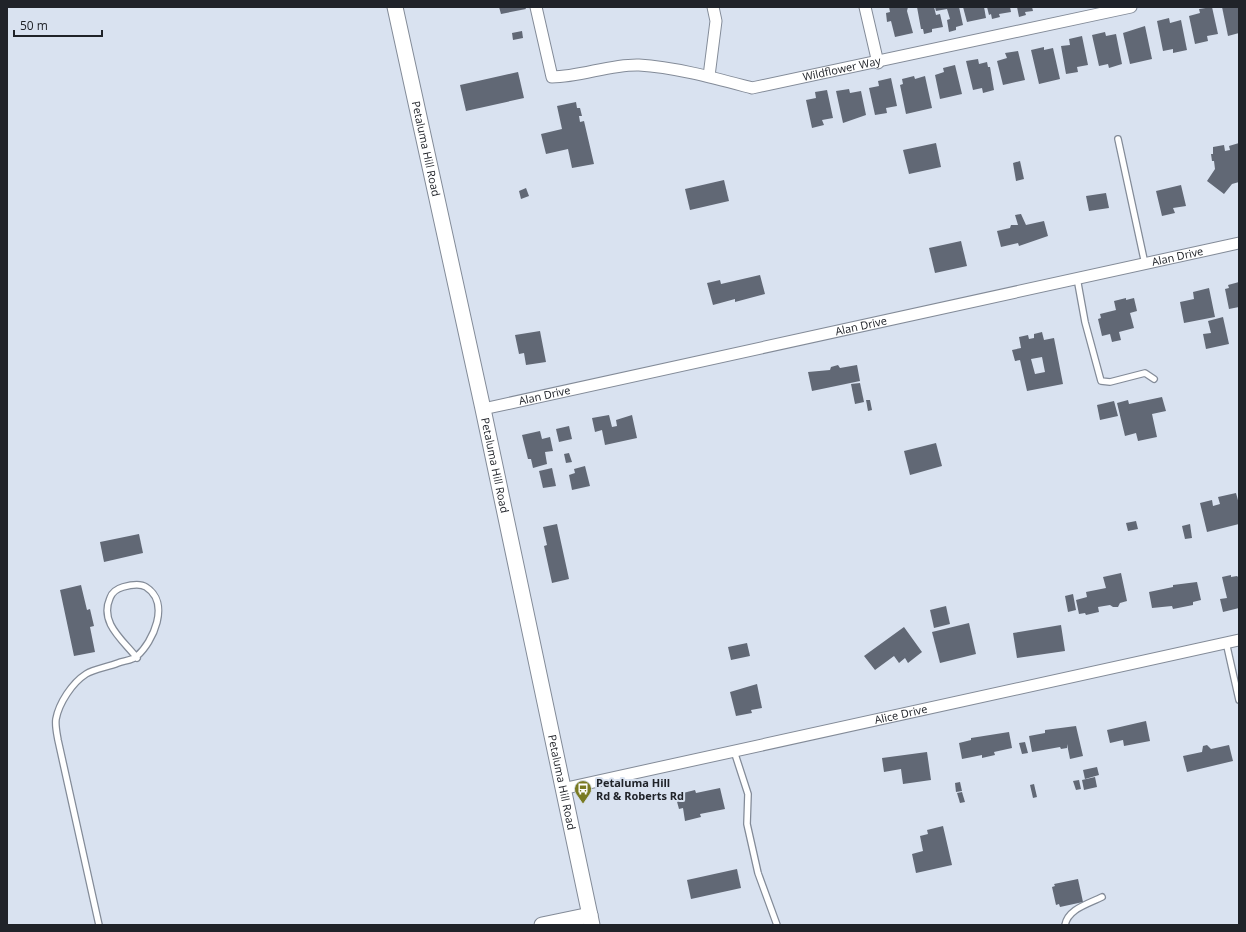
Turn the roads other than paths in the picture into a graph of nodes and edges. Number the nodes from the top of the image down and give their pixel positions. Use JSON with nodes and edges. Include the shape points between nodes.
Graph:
{"nodes":[{"id":1,"x":395,"y":7,"type":"edge"},
{"id":2,"x":536,"y":7,"type":"edge"},
{"id":3,"x":713,"y":7,"type":"edge"},
{"id":4,"x":865,"y":7,"type":"edge"},
{"id":5,"x":1131,"y":7,"type":"edge"},
{"id":6,"x":1119,"y":8,"type":"edge"},
{"id":7,"x":878,"y":63,"type":"junction"},
{"id":8,"x":709,"y":76,"type":"junction"},
{"id":9,"x":1118,"y":139,"type":"dead end"},
{"id":10,"x":1239,"y":243,"type":"edge"},
{"id":11,"x":1145,"y":264,"type":"junction"},
{"id":12,"x":1077,"y":278,"type":"junction"},
{"id":13,"x":1154,"y":379,"type":"dead end"},
{"id":14,"x":483,"y":409,"type":"junction"},
{"id":15,"x":1239,"y":640,"type":"edge"},
{"id":16,"x":1226,"y":642,"type":"junction"},
{"id":17,"x":137,"y":658,"type":"junction"},
{"id":18,"x":1236,"y":669,"type":"edge"},
{"id":19,"x":1239,"y":700,"type":"edge"},
{"id":20,"x":734,"y":751,"type":"junction"},
{"id":21,"x":562,"y":789,"type":"junction"},
{"id":22,"x":1102,"y":897,"type":"dead end"},
{"id":23,"x":591,"y":920,"type":"edge"},
{"id":24,"x":99,"y":925,"type":"edge"},
{"id":25,"x":542,"y":925,"type":"edge"},
{"id":26,"x":777,"y":925,"type":"edge"},
{"id":27,"x":1065,"y":925,"type":"edge"}],
"edges":[{"from":1,"to":14,"type":"main road","name":"Petaluma Hill Road"},
{"from":2,"to":8,"type":"street","name":"Wildflower Way","via":[[552,77],[639,65]]},
{"from":3,"to":8,"type":"street","via":[[716,20]]},
{"from":4,"to":7,"type":"street"},
{"from":5,"to":6,"type":"street","name":"Wildflower Way"},
{"from":6,"to":7,"type":"street","name":"Wildflower Way"},
{"from":7,"to":8,"type":"street","name":"Wildflower Way","via":[[752,88]]},
{"from":9,"to":11,"type":"lane"},
{"from":10,"to":11,"type":"street","name":"Alan Drive"},
{"from":11,"to":12,"type":"street","name":"Alan Drive"},
{"from":12,"to":13,"type":"lane","via":[[1085,322],[1101,381],[1110,382],[1145,373]]},
{"from":12,"to":14,"type":"street","name":"Alan Drive"},
{"from":14,"to":21,"type":"main road","name":"Petaluma Hill Road"},
{"from":15,"to":16,"type":"street","name":"Alice Drive"},
{"from":16,"to":18,"type":"lane"},
{"from":16,"to":20,"type":"street","name":"Alice Drive"},
{"from":17,"to":17,"type":"lane","via":[[106,617],[112,592],[134,584],[146,587],[155,597],[158,606],[155,631]]},
{"from":17,"to":24,"type":"lane","via":[[86,674],[62,702],[56,719],[58,740]]},
{"from":18,"to":19,"type":"lane"},
{"from":20,"to":21,"type":"street","name":"Alice Drive"},
{"from":20,"to":26,"type":"lane","via":[[748,794],[747,824],[758,872]]},
{"from":21,"to":23,"type":"main road","name":"Petaluma Hill Road"},
{"from":22,"to":27,"type":"lane","via":[[1073,911],[1067,916]]},
{"from":23,"to":25,"type":"main road"}]}
